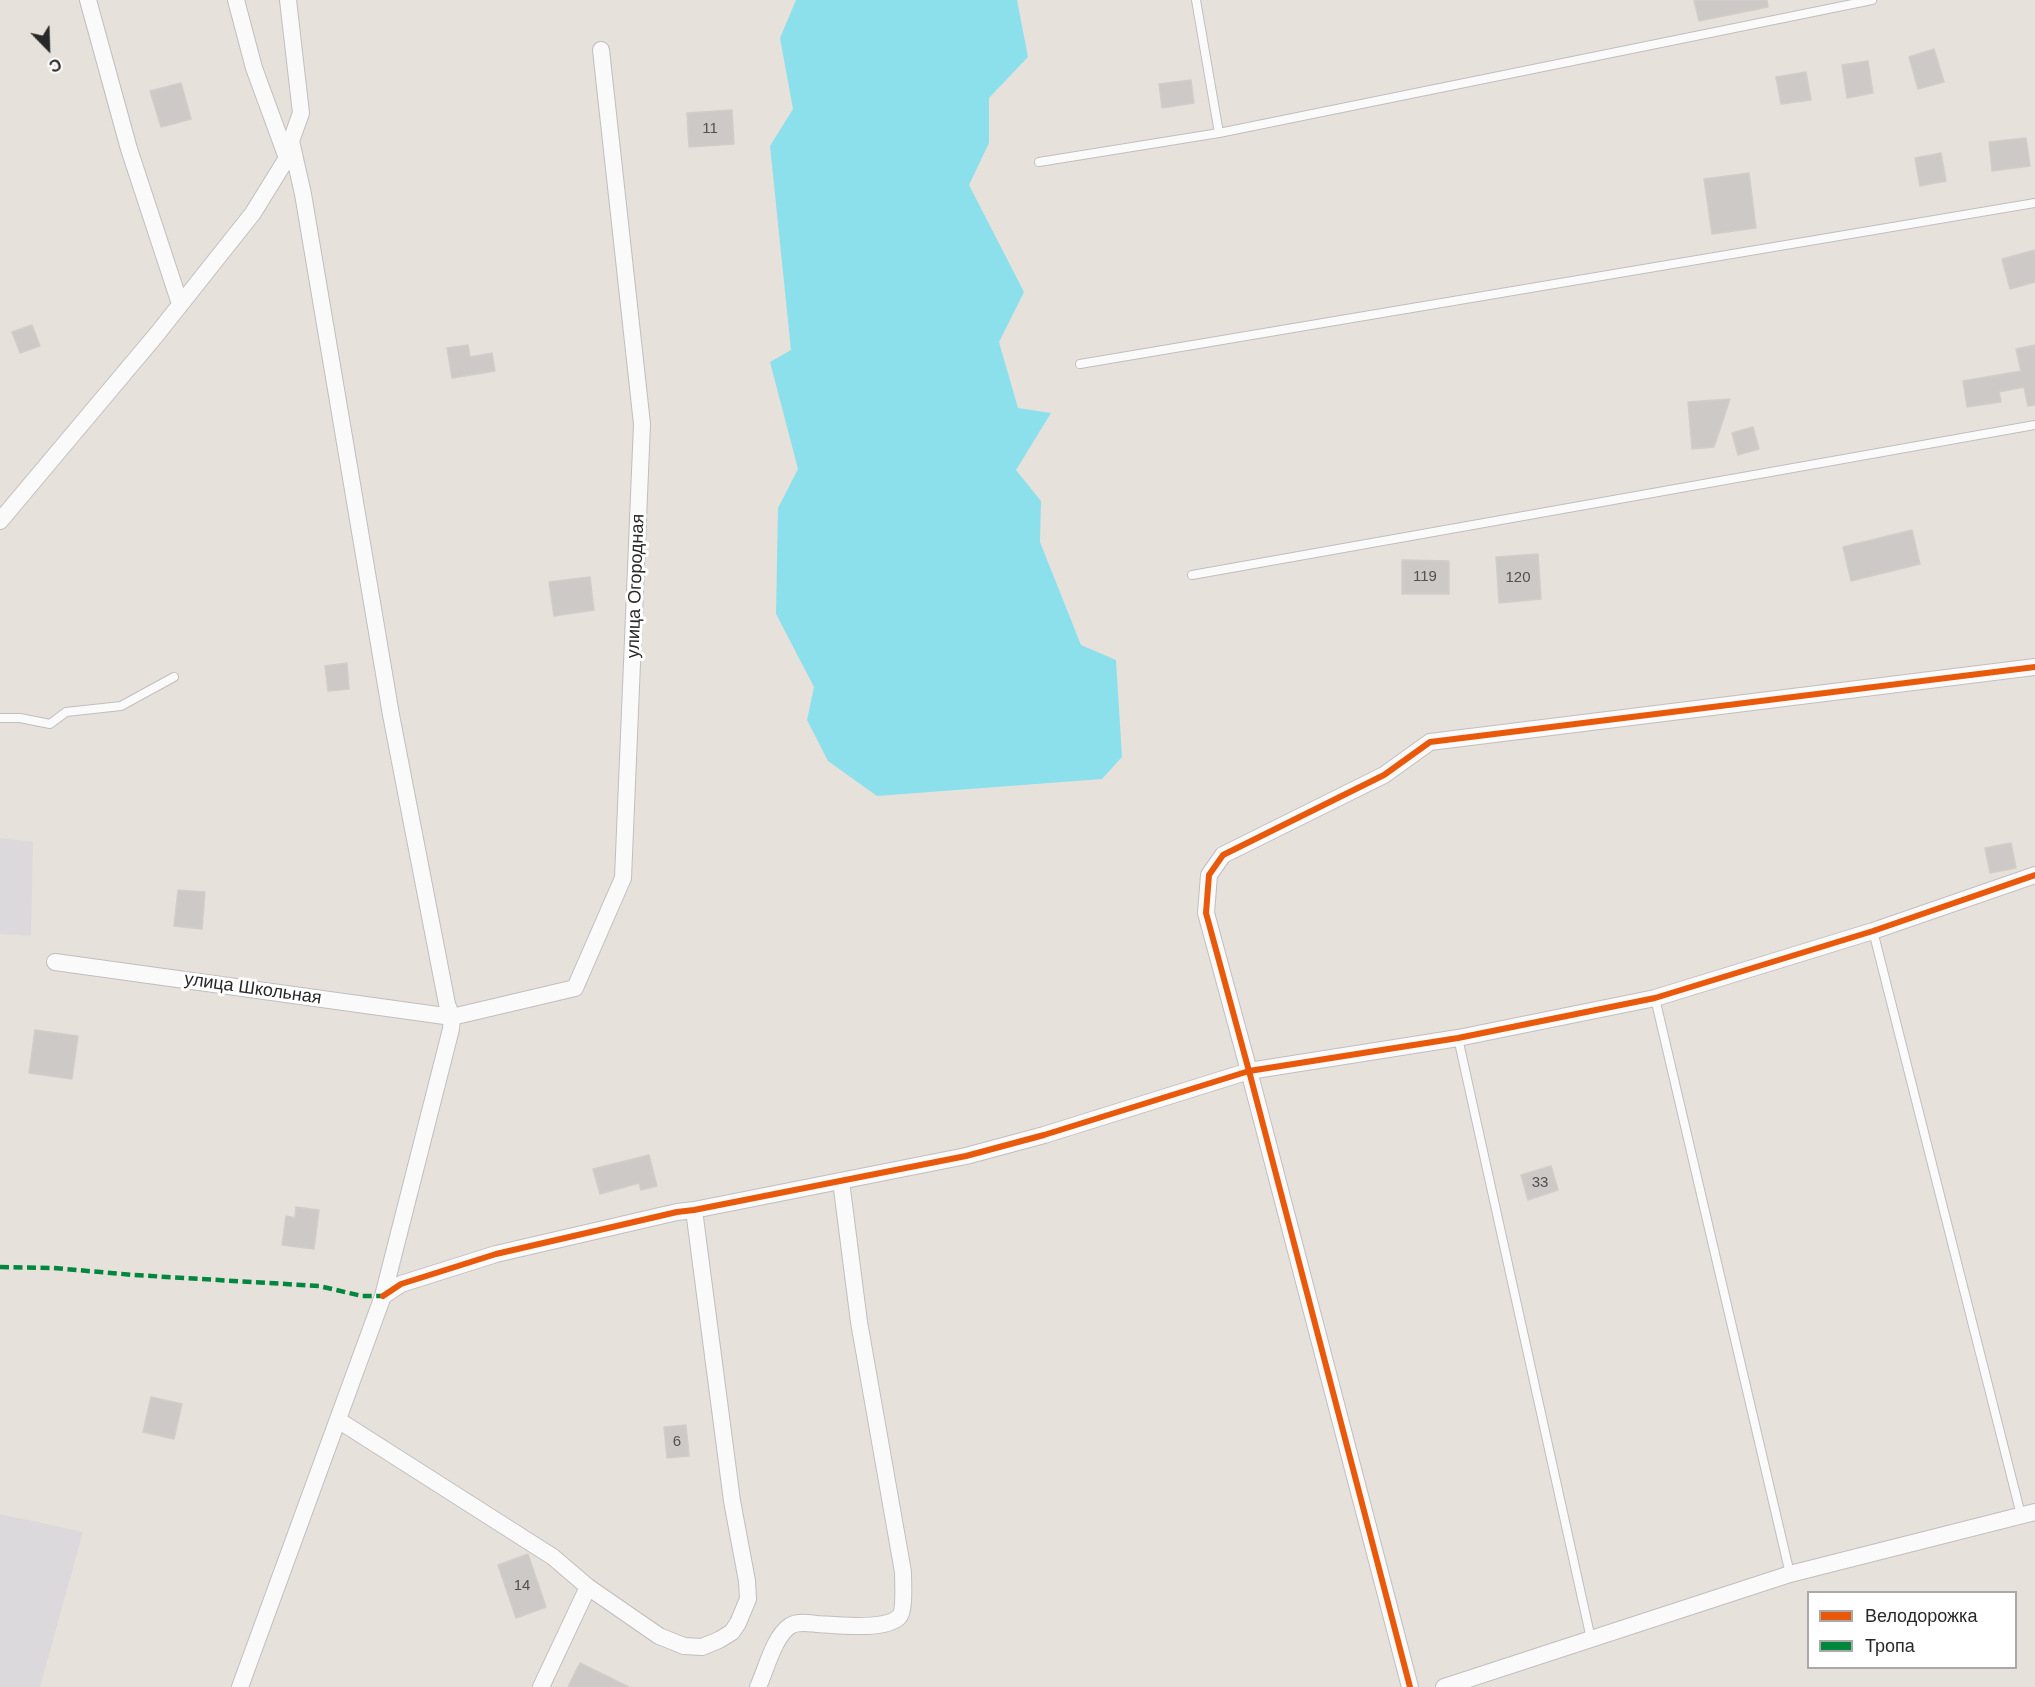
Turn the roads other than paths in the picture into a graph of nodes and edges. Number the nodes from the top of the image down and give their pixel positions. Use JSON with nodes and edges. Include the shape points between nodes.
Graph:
{"nodes":[{"id":1,"x":88,"y":0,"type":"edge"},
{"id":2,"x":236,"y":0,"type":"edge"},
{"id":3,"x":288,"y":0,"type":"edge"},
{"id":4,"x":1196,"y":0,"type":"edge"},
{"id":5,"x":1872,"y":0,"type":"edge"},
{"id":6,"x":601,"y":50,"type":"dead end"},
{"id":7,"x":1219,"y":133,"type":"junction"},
{"id":8,"x":291,"y":141,"type":"junction"},
{"id":9,"x":287,"y":159,"type":"junction"},
{"id":10,"x":1039,"y":162,"type":"dead end"},
{"id":11,"x":2035,"y":203,"type":"edge"},
{"id":12,"x":180,"y":304,"type":"junction"},
{"id":13,"x":1080,"y":364,"type":"dead end"},
{"id":14,"x":2035,"y":425,"type":"edge"},
{"id":15,"x":0,"y":521,"type":"edge"},
{"id":16,"x":1192,"y":575,"type":"dead end"},
{"id":17,"x":2035,"y":668,"type":"edge"},
{"id":18,"x":174,"y":677,"type":"dead end"},
{"id":19,"x":0,"y":718,"type":"edge"},
{"id":20,"x":2035,"y":875,"type":"edge"},
{"id":21,"x":1873,"y":931,"type":"junction"},
{"id":22,"x":55,"y":962,"type":"dead end"},
{"id":23,"x":1655,"y":998,"type":"junction"},
{"id":24,"x":452,"y":1017,"type":"junction"},
{"id":25,"x":1458,"y":1038,"type":"junction"},
{"id":26,"x":1249,"y":1071,"type":"junction"},
{"id":27,"x":841,"y":1181,"type":"junction"},
{"id":28,"x":694,"y":1210,"type":"junction"},
{"id":29,"x":383,"y":1296,"type":"junction"},
{"id":30,"x":338,"y":1420,"type":"junction"},
{"id":31,"x":2028,"y":1513,"type":"edge"},
{"id":32,"x":1790,"y":1575,"type":"junction"},
{"id":33,"x":588,"y":1587,"type":"junction"},
{"id":34,"x":1591,"y":1639,"type":"junction"},
{"id":35,"x":240,"y":1687,"type":"edge"},
{"id":36,"x":541,"y":1687,"type":"edge"},
{"id":37,"x":759,"y":1687,"type":"edge"},
{"id":38,"x":1410,"y":1687,"type":"edge"},
{"id":39,"x":1444,"y":1687,"type":"edge"}],
"edges":[{"from":1,"to":12,"type":"street","via":[[129,149]]},
{"from":2,"to":9,"type":"street","via":[[254,68]]},
{"from":3,"to":8,"type":"street","via":[[301,113]]},
{"from":4,"to":7,"type":"lane"},
{"from":5,"to":7,"type":"lane"},
{"from":6,"to":24,"type":"street","name":"улица Огородная","via":[[642,424],[623,878],[575,988]]},
{"from":7,"to":10,"type":"lane"},
{"from":8,"to":9,"type":"street"},
{"from":8,"to":24,"type":"street","via":[[391,715]]},
{"from":9,"to":12,"type":"street","via":[[253,213]]},
{"from":11,"to":13,"type":"lane"},
{"from":12,"to":15,"type":"street"},
{"from":14,"to":16,"type":"lane"},
{"from":17,"to":26,"type":"street","via":[[1430,742],[1384,776],[1223,855],[1209,875],[1206,912]]},
{"from":18,"to":19,"type":"lane","via":[[121,706],[66,712],[50,724]]},
{"from":20,"to":21,"type":"street"},
{"from":21,"to":23,"type":"street"},
{"from":21,"to":31,"type":"lane"},
{"from":22,"to":24,"type":"street","name":"улица Школьная"},
{"from":23,"to":25,"type":"street"},
{"from":23,"to":32,"type":"lane"},
{"from":24,"to":29,"type":"street"},
{"from":25,"to":26,"type":"street"},
{"from":25,"to":34,"type":"lane"},
{"from":26,"to":27,"type":"street","via":[[1044,1135],[966,1156]]},
{"from":26,"to":38,"type":"street"},
{"from":27,"to":28,"type":"street"},
{"from":27,"to":37,"type":"street","via":[[859,1322],[903,1572],[902,1611],[890,1622],[872,1625],[791,1624],[776,1644]]},
{"from":28,"to":29,"type":"street","via":[[496,1254],[401,1284]]},
{"from":28,"to":33,"type":"street","via":[[748,1599],[738,1623],[726,1636],[702,1647],[684,1646],[659,1636]]},
{"from":29,"to":30,"type":"street"},
{"from":30,"to":33,"type":"street","via":[[553,1557]]},
{"from":30,"to":35,"type":"street"},
{"from":31,"to":32,"type":"street"},
{"from":32,"to":34,"type":"street"},
{"from":33,"to":36,"type":"street"},
{"from":34,"to":39,"type":"street"}]}
